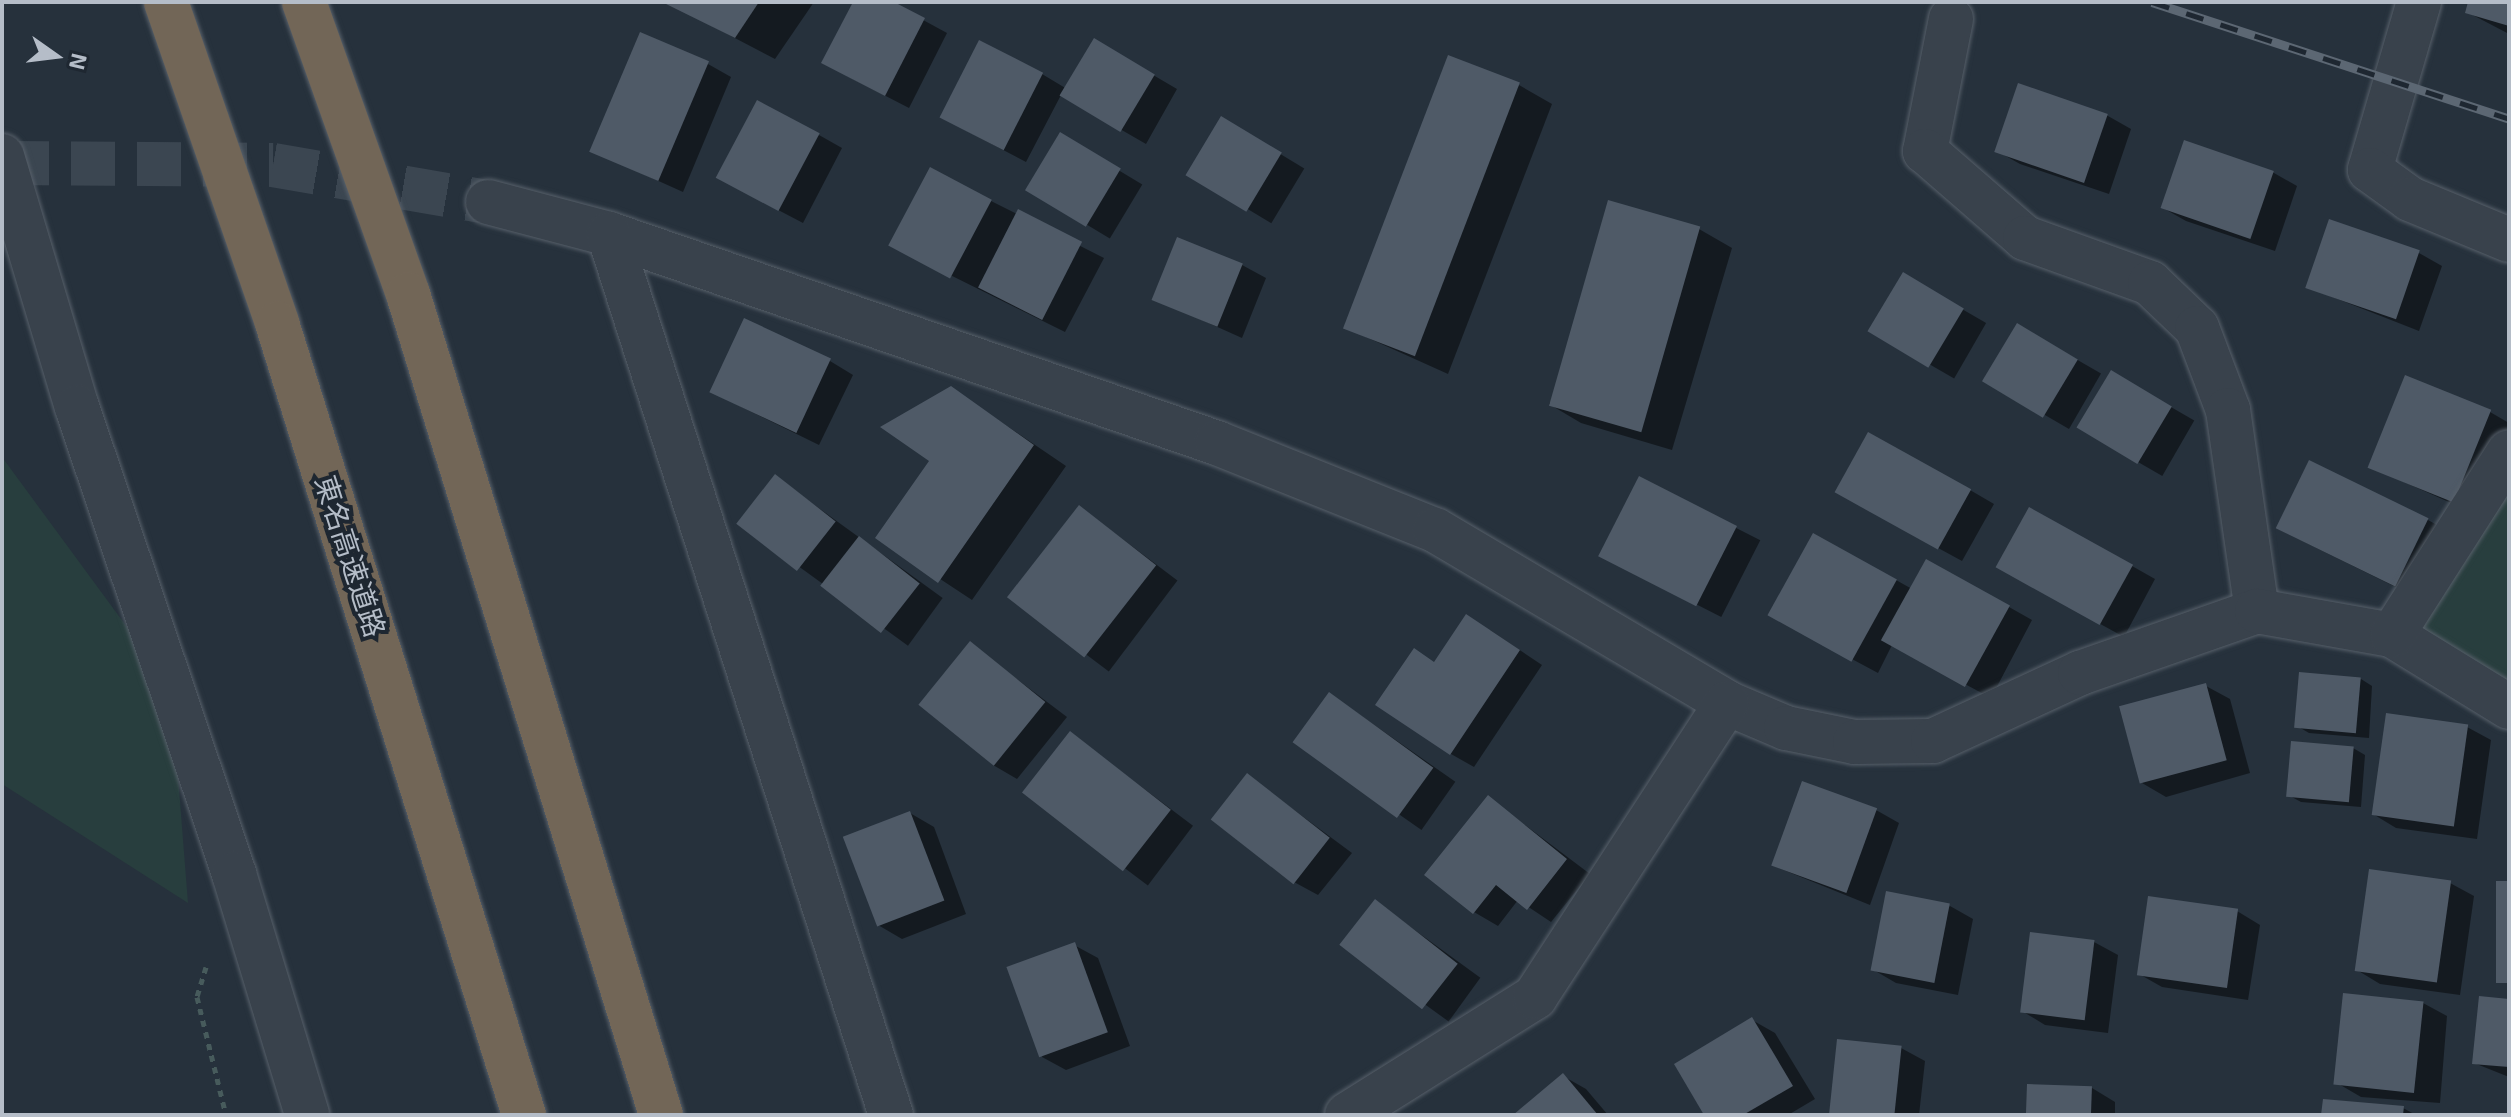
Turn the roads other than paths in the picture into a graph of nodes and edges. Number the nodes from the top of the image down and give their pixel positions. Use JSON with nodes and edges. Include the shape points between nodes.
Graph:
{"nodes":[{"id":1,"x":166,"y":2,"type":"edge"},
{"id":2,"x":304,"y":2,"type":"edge"},
{"id":3,"x":2419,"y":2,"type":"edge"},
{"id":4,"x":1951,"y":19,"type":"dead end"},
{"id":5,"x":2,"y":156,"type":"edge"},
{"id":6,"x":488,"y":202,"type":"tunnel mouth"},
{"id":7,"x":609,"y":234,"type":"junction"},
{"id":8,"x":2509,"y":240,"type":"edge"},
{"id":9,"x":2509,"y":452,"type":"edge"},
{"id":10,"x":2257,"y":611,"type":"junction"},
{"id":11,"x":2392,"y":635,"type":"junction"},
{"id":12,"x":1727,"y":703,"type":"junction"},
{"id":13,"x":2509,"y":707,"type":"edge"},
{"id":14,"x":307,"y":1115,"type":"edge"},
{"id":15,"x":524,"y":1115,"type":"edge"},
{"id":16,"x":661,"y":1115,"type":"edge"},
{"id":17,"x":891,"y":1115,"type":"edge"},
{"id":18,"x":1347,"y":1115,"type":"edge"}],
"edges":[{"from":1,"to":15,"type":"highway","name":"東名高速道路","via":[[277,323]]},
{"from":2,"to":16,"type":"highway","via":[[408,294]]},
{"from":3,"to":8,"type":"street","via":[[2370,170],[2410,199]]},
{"from":4,"to":10,"type":"street","via":[[1925,151],[2025,238],[2150,283],[2197,328],[2228,410]]},
{"from":5,"to":14,"type":"street","via":[[77,407],[234,874]]},
{"from":6,"to":7,"type":"street"},
{"from":7,"to":12,"type":"street","via":[[1217,443],[1435,530]]},
{"from":7,"to":17,"type":"street"},
{"from":9,"to":11,"type":"street"},
{"from":10,"to":11,"type":"street"},
{"from":10,"to":12,"type":"street","via":[[2080,673],[1933,741],[1855,742],[1786,728]]},
{"from":11,"to":13,"type":"street"},
{"from":12,"to":18,"type":"street","via":[[1535,997]]}]}
